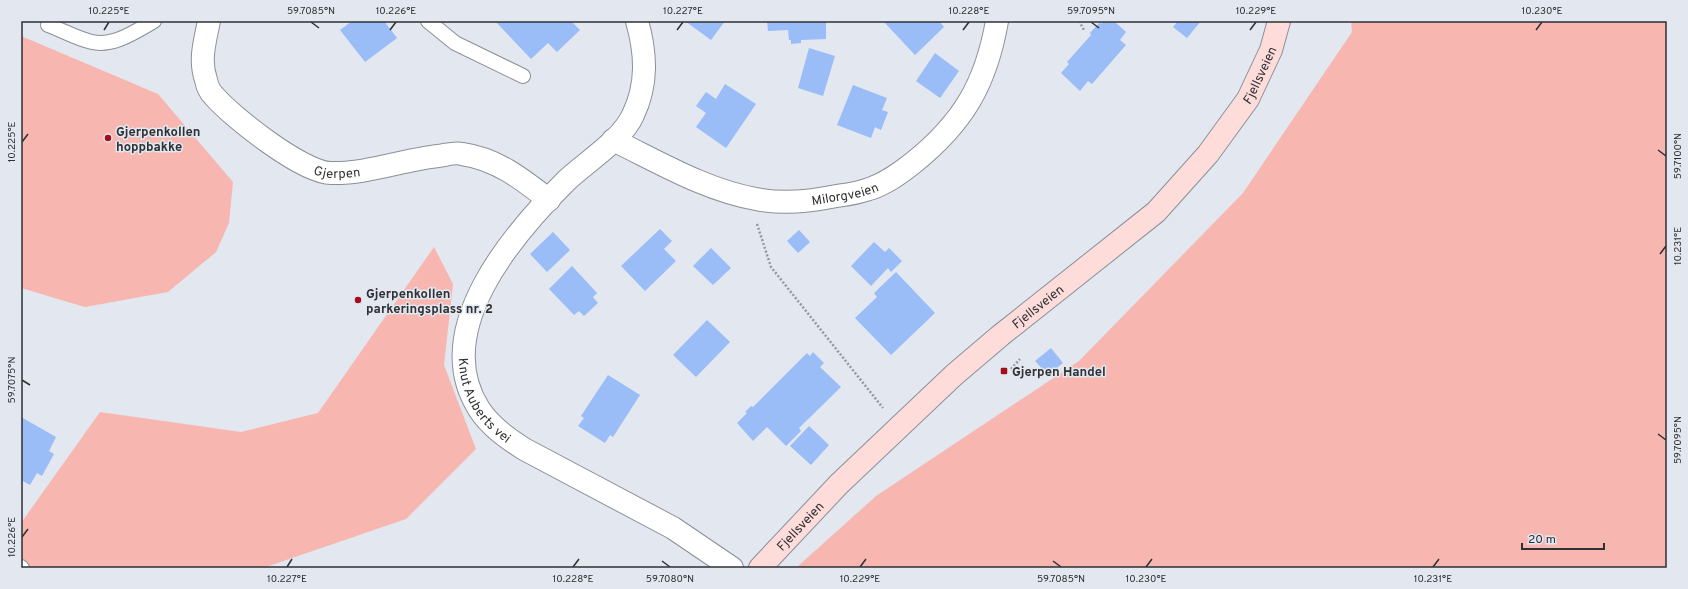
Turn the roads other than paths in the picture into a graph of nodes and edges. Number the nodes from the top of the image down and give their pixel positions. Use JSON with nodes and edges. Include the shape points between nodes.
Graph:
{"nodes":[{"id":1,"x":154,"y":21,"type":"edge"},
{"id":2,"x":209,"y":21,"type":"edge"},
{"id":3,"x":428,"y":21,"type":"edge"},
{"id":4,"x":637,"y":21,"type":"edge"},
{"id":5,"x":997,"y":21,"type":"edge"},
{"id":6,"x":1279,"y":21,"type":"edge"},
{"id":7,"x":48,"y":25,"type":"dead end"},
{"id":8,"x":523,"y":76,"type":"dead end"},
{"id":9,"x":614,"y":140,"type":"junction"},
{"id":10,"x":549,"y":200,"type":"junction"},
{"id":11,"x":732,"y":568,"type":"edge"},
{"id":12,"x":760,"y":568,"type":"edge"}],
"edges":[{"from":1,"to":7,"type":"lane","via":[[118,40],[103,43],[92,42]]},
{"from":2,"to":10,"type":"street","name":"Gjerpen","via":[[202,64],[212,95],[268,141],[306,166],[329,173],[356,172],[425,157],[461,153],[490,161],[512,173]]},
{"from":3,"to":8,"type":"lane","via":[[455,43]]},
{"from":4,"to":9,"type":"street","name":"Knut Auberts vei","via":[[644,49],[645,75],[641,96],[632,117]]},
{"from":5,"to":9,"type":"street","name":"Milorgveien","via":[[987,65],[974,94],[960,116],[921,156],[895,176],[867,190],[781,203],[756,199],[729,193]]},
{"from":6,"to":12,"type":"main road","name":"Fjellsveien","via":[[1271,50],[1248,99],[1208,154],[1156,212],[954,375],[839,484]]},
{"from":9,"to":10,"type":"street","name":"Knut Auberts vei","via":[[566,181]]},
{"from":10,"to":11,"type":"street","name":"Knut Auberts vei","via":[[516,235],[496,264],[476,302],[464,339],[463,360],[468,386],[479,409],[501,434],[524,449],[673,528]]}]}
